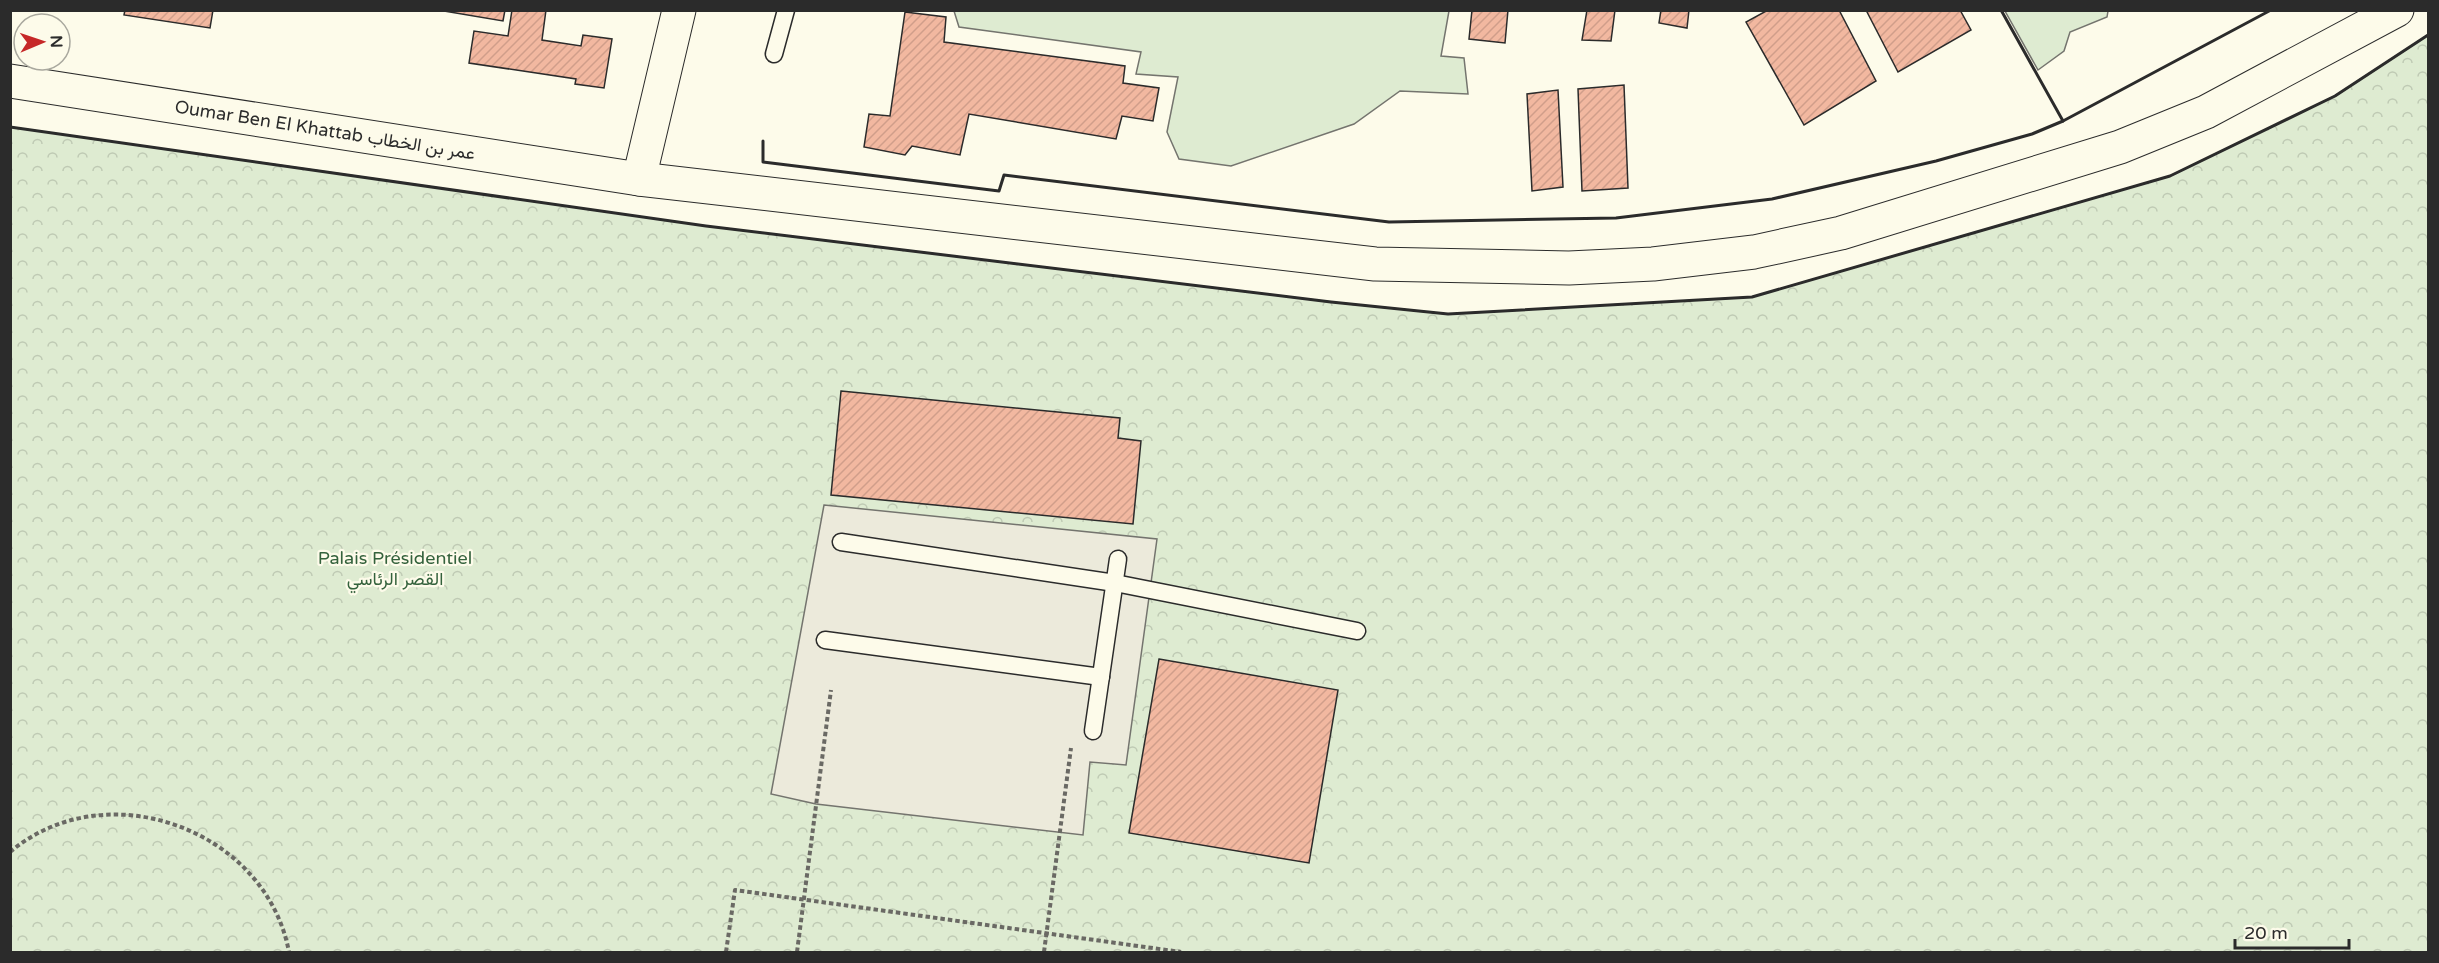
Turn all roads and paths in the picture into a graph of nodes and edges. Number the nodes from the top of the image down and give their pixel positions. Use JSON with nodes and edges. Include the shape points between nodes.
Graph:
{"nodes":[{"id":1,"x":679,"y":10,"type":"edge"},
{"id":2,"x":786,"y":10,"type":"edge"},
{"id":3,"x":2397,"y":10,"type":"edge"},
{"id":4,"x":774,"y":54,"type":"dead end"},
{"id":5,"x":10,"y":81,"type":"edge"},
{"id":6,"x":639,"y":179,"type":"junction"},
{"id":7,"x":841,"y":542,"type":"dead end"},
{"id":8,"x":1118,"y":559,"type":"dead end"},
{"id":9,"x":1115,"y":583,"type":"junction"},
{"id":10,"x":1357,"y":631,"type":"dead end"},
{"id":11,"x":825,"y":640,"type":"dead end"},
{"id":12,"x":1101,"y":677,"type":"junction"},
{"id":13,"x":831,"y":690,"type":"dead end"},
{"id":14,"x":1092,"y":731,"type":"dead end"},
{"id":15,"x":1072,"y":741,"type":"dead end"},
{"id":16,"x":10,"y":852,"type":"edge"},
{"id":17,"x":804,"y":900,"type":"junction"},
{"id":18,"x":1047,"y":934,"type":"junction"},
{"id":19,"x":289,"y":952,"type":"edge"},
{"id":20,"x":726,"y":952,"type":"edge"},
{"id":21,"x":797,"y":952,"type":"edge"},
{"id":22,"x":1044,"y":952,"type":"edge"},
{"id":23,"x":1181,"y":952,"type":"edge"}],
"edges":[{"from":1,"to":6,"type":"street"},
{"from":2,"to":4,"type":"lane"},
{"from":3,"to":6,"type":"street","name":"Oumar Ben El Khattab عمر بن الخطاب","via":[[2206,112],[2120,147],[1841,233],[1754,252],[1653,264],[1569,268],[1376,264]]},
{"from":5,"to":6,"type":"street","name":"Oumar Ben El Khattab عمر بن الخطاب"},
{"from":7,"to":9,"type":"lane"},
{"from":8,"to":9,"type":"lane"},
{"from":9,"to":10,"type":"lane"},
{"from":9,"to":12,"type":"lane"},
{"from":11,"to":12,"type":"lane"},
{"from":12,"to":14,"type":"lane"},
{"from":13,"to":17,"type":"path"},
{"from":15,"to":18,"type":"path"},
{"from":16,"to":19,"type":"path","via":[[25,840],[70,820],[119,814],[172,822],[213,841],[248,871],[275,911]]},
{"from":17,"to":18,"type":"path"},
{"from":17,"to":20,"type":"path","via":[[735,890]]},
{"from":17,"to":21,"type":"path"},
{"from":18,"to":22,"type":"path"},
{"from":18,"to":23,"type":"path"}]}
